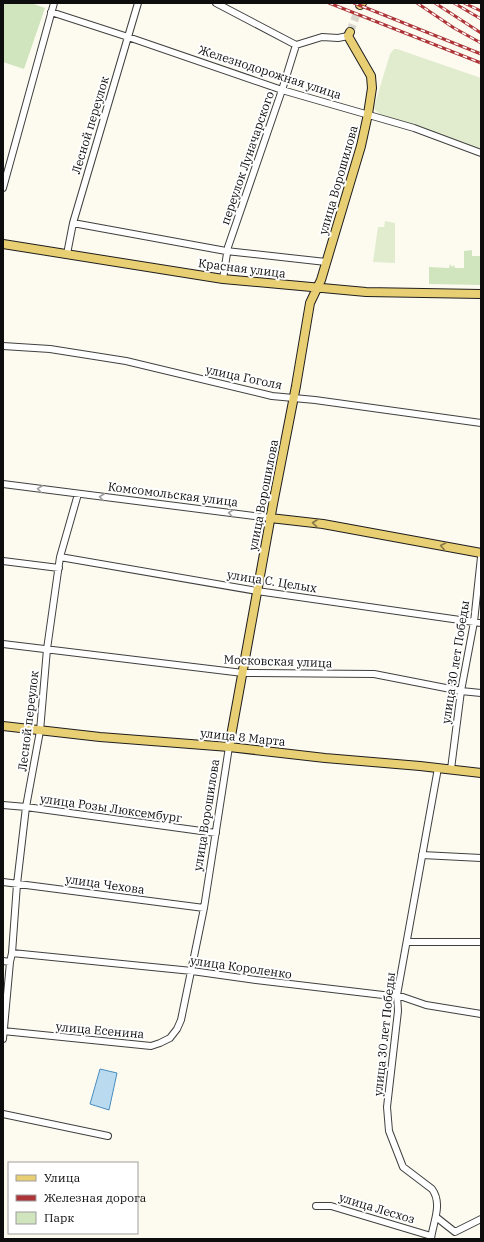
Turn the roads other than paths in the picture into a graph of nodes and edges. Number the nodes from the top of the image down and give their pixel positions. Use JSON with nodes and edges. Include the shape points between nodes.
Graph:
{"nodes":[{"id":1,"x":54,"y":3,"type":"edge"},
{"id":2,"x":138,"y":3,"type":"edge"},
{"id":3,"x":216,"y":3,"type":"edge"},
{"id":4,"x":51,"y":12,"type":"junction"},
{"id":5,"x":349,"y":34,"type":"joint"},
{"id":6,"x":128,"y":36,"type":"junction"},
{"id":7,"x":296,"y":45,"type":"junction"},
{"id":8,"x":282,"y":90,"type":"junction"},
{"id":9,"x":368,"y":114,"type":"junction"},
{"id":10,"x":481,"y":153,"type":"edge"},
{"id":11,"x":3,"y":188,"type":"edge"},
{"id":12,"x":72,"y":223,"type":"junction"},
{"id":13,"x":3,"y":244,"type":"edge"},
{"id":14,"x":226,"y":251,"type":"junction"},
{"id":15,"x":67,"y":254,"type":"junction"},
{"id":16,"x":326,"y":262,"type":"junction"},
{"id":17,"x":223,"y":279,"type":"junction"},
{"id":18,"x":318,"y":288,"type":"junction"},
{"id":19,"x":481,"y":294,"type":"edge"},
{"id":20,"x":3,"y":346,"type":"edge"},
{"id":21,"x":294,"y":397,"type":"junction"},
{"id":22,"x":481,"y":423,"type":"edge"},
{"id":23,"x":3,"y":484,"type":"edge"},
{"id":24,"x":78,"y":494,"type":"junction"},
{"id":25,"x":270,"y":518,"type":"junction"},
{"id":26,"x":481,"y":553,"type":"edge"},
{"id":27,"x":60,"y":557,"type":"junction"},
{"id":28,"x":481,"y":557,"type":"edge"},
{"id":29,"x":3,"y":562,"type":"edge"},
{"id":30,"x":59,"y":568,"type":"junction"},
{"id":31,"x":258,"y":590,"type":"junction"},
{"id":32,"x":474,"y":622,"type":"junction"},
{"id":33,"x":481,"y":623,"type":"edge"},
{"id":34,"x":3,"y":644,"type":"edge"},
{"id":35,"x":47,"y":649,"type":"junction"},
{"id":36,"x":243,"y":673,"type":"junction"},
{"id":37,"x":461,"y":691,"type":"junction"},
{"id":38,"x":481,"y":693,"type":"edge"},
{"id":39,"x":3,"y":726,"type":"edge"},
{"id":40,"x":40,"y":731,"type":"junction"},
{"id":41,"x":229,"y":747,"type":"junction"},
{"id":42,"x":438,"y":768,"type":"junction"},
{"id":43,"x":451,"y":769,"type":"junction"},
{"id":44,"x":481,"y":773,"type":"edge"},
{"id":45,"x":3,"y":805,"type":"edge"},
{"id":46,"x":26,"y":807,"type":"junction"},
{"id":47,"x":216,"y":833,"type":"junction"},
{"id":48,"x":422,"y":855,"type":"junction"},
{"id":49,"x":481,"y":858,"type":"edge"},
{"id":50,"x":3,"y":882,"type":"edge"},
{"id":51,"x":17,"y":884,"type":"junction"},
{"id":52,"x":204,"y":908,"type":"junction"},
{"id":53,"x":407,"y":942,"type":"junction"},
{"id":54,"x":481,"y":942,"type":"edge"},
{"id":55,"x":12,"y":953,"type":"junction"},
{"id":56,"x":3,"y":961,"type":"edge"},
{"id":57,"x":10,"y":962,"type":"junction"},
{"id":58,"x":192,"y":971,"type":"junction"},
{"id":59,"x":397,"y":995,"type":"junction"},
{"id":60,"x":481,"y":1014,"type":"edge"},
{"id":61,"x":4,"y":1031,"type":"edge"},
{"id":62,"x":3,"y":1039,"type":"edge"},
{"id":63,"x":3,"y":1114,"type":"edge"},
{"id":64,"x":108,"y":1136,"type":"dead end"},
{"id":65,"x":316,"y":1206,"type":"dead end"},
{"id":66,"x":436,"y":1218,"type":"junction"},
{"id":67,"x":481,"y":1219,"type":"edge"},
{"id":68,"x":431,"y":1237,"type":"edge"}],
"edges":[{"from":1,"to":4,"type":"street"},
{"from":2,"to":6,"type":"street","name":"Лесной переулок"},
{"from":3,"to":7,"type":"street"},
{"from":4,"to":6,"type":"street","name":"Железнодорожная улица"},
{"from":4,"to":11,"type":"street"},
{"from":5,"to":7,"type":"street","via":[[338,38],[322,37]]},
{"from":5,"to":9,"type":"main road","name":"улица Ворошилова","via":[[372,76]]},
{"from":6,"to":8,"type":"street","name":"Железнодорожная улица"},
{"from":6,"to":12,"type":"street","name":"Лесной переулок"},
{"from":7,"to":8,"type":"street","name":"переулок Луначарского"},
{"from":8,"to":9,"type":"street","name":"Железнодорожная улица"},
{"from":8,"to":14,"type":"street","name":"переулок Луначарского"},
{"from":9,"to":10,"type":"street","name":"Железнодорожная улица"},
{"from":9,"to":16,"type":"main road","name":"улица Ворошилова"},
{"from":12,"to":14,"type":"street","name":"Красная улица"},
{"from":12,"to":15,"type":"street","name":"Лесной переулок"},
{"from":13,"to":15,"type":"main road","name":"Красная улица"},
{"from":14,"to":16,"type":"street","name":"Красная улица"},
{"from":14,"to":17,"type":"street","name":"переулок Луначарского"},
{"from":15,"to":17,"type":"main road","name":"Красная улица"},
{"from":16,"to":18,"type":"main road","name":"улица Ворошилова"},
{"from":17,"to":18,"type":"main road","name":"Красная улица"},
{"from":18,"to":19,"type":"main road","name":"Красная улица","via":[[366,292]]},
{"from":18,"to":21,"type":"main road","name":"улица Ворошилова","via":[[310,303]]},
{"from":20,"to":21,"type":"street","name":"улица Гоголя","via":[[50,349],[126,361],[272,396]]},
{"from":21,"to":22,"type":"street","name":"улица Гоголя"},
{"from":21,"to":25,"type":"main road","name":"улица Ворошилова"},
{"from":24,"to":23,"type":"street","name":"Комсомольская улица","one_way":true},
{"from":25,"to":24,"type":"street","name":"Комсомольская улица","one_way":true},
{"from":24,"to":27,"type":"street","name":"Лесной переулок"},
{"from":26,"to":25,"type":"main road","name":"Комсомольская улица","one_way":true,"via":[[352,529]]},
{"from":25,"to":31,"type":"main road","name":"улица Ворошилова"},
{"from":27,"to":30,"type":"street","name":"Лесной переулок"},
{"from":27,"to":31,"type":"street","name":"улица С. Целых"},
{"from":28,"to":32,"type":"street","name":"улица 30 лет Победы"},
{"from":29,"to":30,"type":"street"},
{"from":30,"to":35,"type":"street","name":"Лесной переулок"},
{"from":31,"to":32,"type":"street","name":"улица С. Целых"},
{"from":31,"to":36,"type":"main road","name":"улица Ворошилова"},
{"from":32,"to":33,"type":"street","name":"улица С. Целых"},
{"from":32,"to":37,"type":"street","name":"улица 30 лет Победы"},
{"from":34,"to":35,"type":"street","name":"Московская улица"},
{"from":35,"to":36,"type":"street","name":"Московская улица"},
{"from":35,"to":40,"type":"street","name":"Лесной переулок"},
{"from":36,"to":37,"type":"street","name":"Московская улица","via":[[374,674]]},
{"from":36,"to":41,"type":"main road","name":"улица Ворошилова"},
{"from":37,"to":38,"type":"street","name":"Московская улица"},
{"from":37,"to":43,"type":"street","name":"улица 30 лет Победы"},
{"from":39,"to":40,"type":"main road","name":"улица 8 Марта"},
{"from":40,"to":41,"type":"main road","name":"улица 8 Марта"},
{"from":40,"to":46,"type":"street","name":"Лесной переулок"},
{"from":41,"to":42,"type":"main road","name":"улица 8 Марта"},
{"from":41,"to":47,"type":"street","name":"улица Ворошилова"},
{"from":42,"to":43,"type":"main road","name":"улица 8 Марта"},
{"from":42,"to":48,"type":"street","name":"улица 30 лет Победы"},
{"from":43,"to":44,"type":"main road","name":"улица 8 Марта"},
{"from":45,"to":46,"type":"street","name":"улица Розы Люксембург"},
{"from":46,"to":47,"type":"street","name":"улица Розы Люксембург"},
{"from":46,"to":51,"type":"street","name":"Лесной переулок"},
{"from":47,"to":52,"type":"street","name":"улица Ворошилова"},
{"from":48,"to":49,"type":"street"},
{"from":48,"to":53,"type":"street","name":"улица 30 лет Победы"},
{"from":50,"to":51,"type":"street","name":"улица Чехова"},
{"from":51,"to":52,"type":"street","name":"улица Чехова"},
{"from":51,"to":55,"type":"street","name":"Лесной переулок"},
{"from":52,"to":58,"type":"street","name":"улица Ворошилова"},
{"from":53,"to":54,"type":"street"},
{"from":53,"to":59,"type":"street","name":"улица 30 лет Победы"},
{"from":55,"to":57,"type":"street"},
{"from":55,"to":58,"type":"street","name":"улица Короленко"},
{"from":56,"to":57,"type":"street"},
{"from":57,"to":61,"type":"street"},
{"from":58,"to":59,"type":"street","name":"улица Короленко"},
{"from":58,"to":61,"type":"street","name":"улица Есенина","via":[[181,1020],[170,1038],[160,1044],[137,1045]]},
{"from":59,"to":60,"type":"street","name":"улица Короленко","via":[[426,1005]]},
{"from":59,"to":66,"type":"street","name":"улица 30 лет Победы","via":[[398,1012],[387,1107],[390,1131],[403,1167],[435,1193]]},
{"from":61,"to":62,"type":"street"},
{"from":63,"to":64,"type":"street"},
{"from":65,"to":68,"type":"street","name":"улица Лесхоз","via":[[331,1206]]},
{"from":66,"to":67,"type":"street","via":[[455,1232]]},
{"from":66,"to":68,"type":"street","name":"улица 30 лет Победы"}]}
